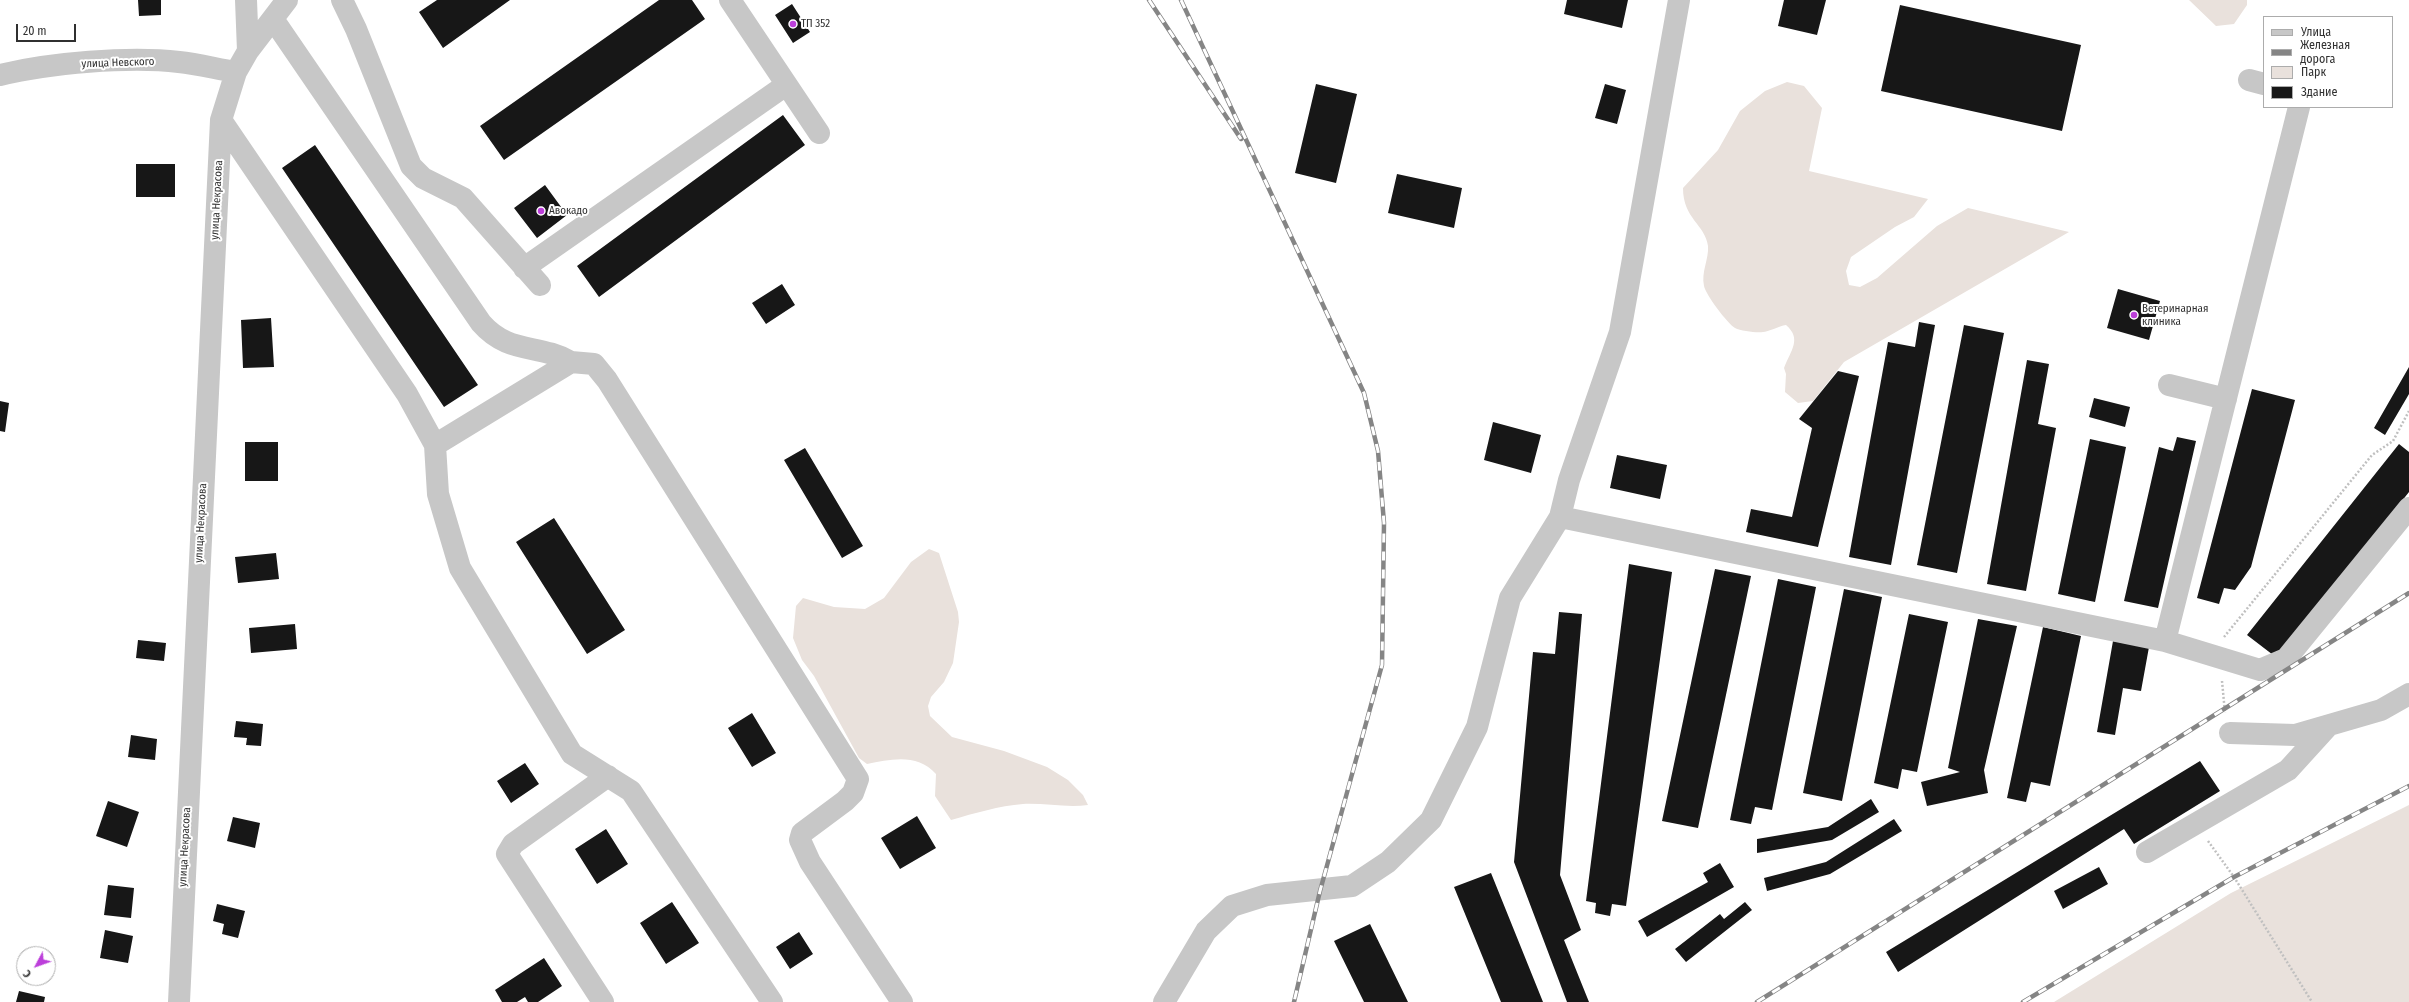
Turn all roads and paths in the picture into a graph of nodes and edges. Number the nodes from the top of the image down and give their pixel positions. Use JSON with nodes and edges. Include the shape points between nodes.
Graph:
{"nodes":[{"id":1,"x":246,"y":0,"type":"edge"},
{"id":2,"x":287,"y":0,"type":"edge"},
{"id":3,"x":342,"y":0,"type":"edge"},
{"id":4,"x":730,"y":0,"type":"edge"},
{"id":5,"x":1678,"y":0,"type":"edge"},
{"id":6,"x":273,"y":19,"type":"junction"},
{"id":7,"x":248,"y":50,"type":"junction"},
{"id":8,"x":236,"y":72,"type":"junction"},
{"id":9,"x":0,"y":75,"type":"edge"},
{"id":10,"x":786,"y":85,"type":"junction"},
{"id":11,"x":2299,"y":108,"type":"edge"},
{"id":12,"x":221,"y":120,"type":"junction"},
{"id":13,"x":819,"y":133,"type":"dead end"},
{"id":14,"x":524,"y":268,"type":"junction"},
{"id":15,"x":540,"y":285,"type":"dead end"},
{"id":16,"x":570,"y":362,"type":"junction"},
{"id":17,"x":2169,"y":385,"type":"dead end"},
{"id":18,"x":2226,"y":399,"type":"junction"},
{"id":19,"x":2409,"y":411,"type":"edge"},
{"id":20,"x":435,"y":445,"type":"junction"},
{"id":21,"x":2409,"y":508,"type":"edge"},
{"id":22,"x":1560,"y":517,"type":"junction"},
{"id":23,"x":2166,"y":641,"type":"junction"},
{"id":24,"x":2219,"y":656,"type":"junction"},
{"id":25,"x":2409,"y":694,"type":"edge"},
{"id":26,"x":2328,"y":726,"type":"junction"},
{"id":27,"x":2230,"y":733,"type":"joint"},
{"id":28,"x":608,"y":776,"type":"junction"},
{"id":29,"x":2195,"y":824,"type":"junction"},
{"id":30,"x":2147,"y":852,"type":"dead end"},
{"id":31,"x":179,"y":1002,"type":"edge"},
{"id":32,"x":603,"y":1002,"type":"edge"},
{"id":33,"x":772,"y":1002,"type":"edge"},
{"id":34,"x":902,"y":1002,"type":"edge"},
{"id":35,"x":1164,"y":1002,"type":"edge"},
{"id":36,"x":2312,"y":1002,"type":"edge"}],
"edges":[{"from":1,"to":7,"type":"street"},
{"from":2,"to":6,"type":"street","name":"улица Некрасова"},
{"from":3,"to":14,"type":"street","via":[[410,166],[423,178],[463,198]]},
{"from":4,"to":10,"type":"street"},
{"from":5,"to":22,"type":"street","via":[[1620,332],[1569,480]]},
{"from":6,"to":7,"type":"street","name":"улица Некрасова"},
{"from":6,"to":16,"type":"street","via":[[481,323],[492,335],[509,344],[559,355]]},
{"from":7,"to":8,"type":"street","name":"улица Некрасова"},
{"from":8,"to":9,"type":"street","name":"улица Невского","via":[[178,62],[129,61],[25,69]]},
{"from":8,"to":12,"type":"street","name":"улица Некрасова"},
{"from":10,"to":13,"type":"street"},
{"from":10,"to":14,"type":"street"},
{"from":11,"to":18,"type":"street"},
{"from":12,"to":20,"type":"street","via":[[407,394]]},
{"from":12,"to":31,"type":"street","name":"улица Некрасова"},
{"from":14,"to":15,"type":"street"},
{"from":16,"to":20,"type":"street"},
{"from":16,"to":34,"type":"street","via":[[594,364],[606,380],[858,779],[853,793],[806,829],[800,840],[810,862]]},
{"from":17,"to":18,"type":"street"},
{"from":18,"to":23,"type":"street"},
{"from":19,"to":24,"type":"path","via":[[2392,441],[2372,455],[2221,641]]},
{"from":20,"to":28,"type":"street","via":[[438,494],[460,568],[572,754]]},
{"from":21,"to":24,"type":"street","via":[[2286,659],[2260,670]]},
{"from":22,"to":23,"type":"street"},
{"from":22,"to":35,"type":"street","via":[[1510,598],[1477,727],[1431,820],[1388,862],[1352,886],[1267,895],[1232,906],[1206,931]]},
{"from":23,"to":24,"type":"street"},
{"from":24,"to":27,"type":"path","via":[[2226,701],[2225,718]]},
{"from":25,"to":26,"type":"street","via":[[2381,710]]},
{"from":26,"to":27,"type":"street","via":[[2295,736]]},
{"from":26,"to":29,"type":"street","via":[[2288,770]]},
{"from":28,"to":32,"type":"street","via":[[513,844],[507,854]]},
{"from":28,"to":33,"type":"street","via":[[631,791]]},
{"from":29,"to":30,"type":"street"},
{"from":29,"to":36,"type":"path","via":[[2234,877]]}]}
